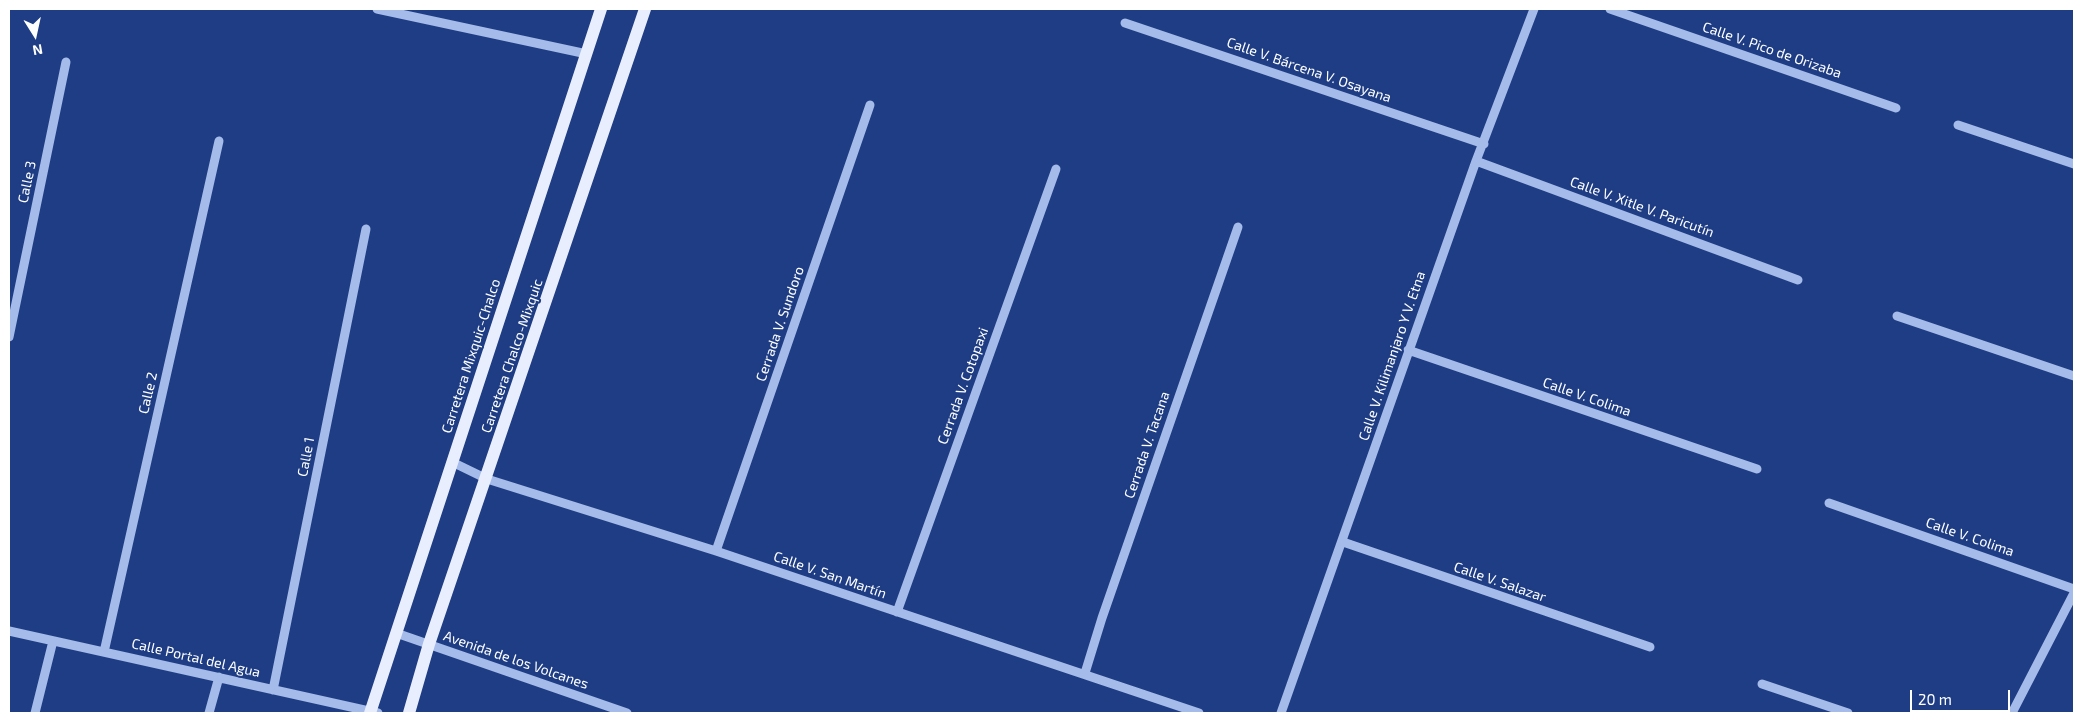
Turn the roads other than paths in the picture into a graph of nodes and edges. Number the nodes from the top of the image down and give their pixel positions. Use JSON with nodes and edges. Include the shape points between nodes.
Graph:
{"nodes":[{"id":1,"x":377,"y":9,"type":"edge"},
{"id":2,"x":601,"y":9,"type":"edge"},
{"id":3,"x":645,"y":9,"type":"edge"},
{"id":4,"x":1534,"y":9,"type":"edge"},
{"id":5,"x":1610,"y":9,"type":"edge"},
{"id":6,"x":1125,"y":23,"type":"dead end"},
{"id":7,"x":587,"y":54,"type":"junction"},
{"id":8,"x":66,"y":62,"type":"dead end"},
{"id":9,"x":870,"y":105,"type":"dead end"},
{"id":10,"x":1896,"y":108,"type":"dead end"},
{"id":11,"x":1958,"y":125,"type":"dead end"},
{"id":12,"x":219,"y":141,"type":"dead end"},
{"id":13,"x":1484,"y":144,"type":"junction"},
{"id":14,"x":1476,"y":161,"type":"junction"},
{"id":15,"x":2074,"y":164,"type":"edge"},
{"id":16,"x":1056,"y":169,"type":"dead end"},
{"id":17,"x":1238,"y":228,"type":"dead end"},
{"id":18,"x":366,"y":229,"type":"dead end"},
{"id":19,"x":1798,"y":280,"type":"dead end"},
{"id":20,"x":1897,"y":316,"type":"dead end"},
{"id":21,"x":9,"y":338,"type":"edge"},
{"id":22,"x":1408,"y":350,"type":"junction"},
{"id":23,"x":2074,"y":376,"type":"edge"},
{"id":24,"x":452,"y":462,"type":"junction"},
{"id":25,"x":1757,"y":469,"type":"dead end"},
{"id":26,"x":487,"y":479,"type":"junction"},
{"id":27,"x":1829,"y":502,"type":"dead end"},
{"id":28,"x":1343,"y":542,"type":"junction"},
{"id":29,"x":716,"y":551,"type":"junction"},
{"id":30,"x":2074,"y":589,"type":"edge"},
{"id":31,"x":2074,"y":593,"type":"edge"},
{"id":32,"x":897,"y":612,"type":"junction"},
{"id":33,"x":9,"y":630,"type":"edge"},
{"id":34,"x":396,"y":633,"type":"junction"},
{"id":35,"x":53,"y":641,"type":"junction"},
{"id":36,"x":430,"y":644,"type":"junction"},
{"id":37,"x":1650,"y":648,"type":"dead end"},
{"id":38,"x":104,"y":652,"type":"junction"},
{"id":39,"x":1084,"y":673,"type":"junction"},
{"id":40,"x":219,"y":678,"type":"junction"},
{"id":41,"x":1762,"y":684,"type":"dead end"},
{"id":42,"x":273,"y":690,"type":"junction"},
{"id":43,"x":35,"y":713,"type":"edge"},
{"id":44,"x":210,"y":713,"type":"edge"},
{"id":45,"x":373,"y":713,"type":"edge"},
{"id":46,"x":409,"y":713,"type":"edge"},
{"id":47,"x":627,"y":713,"type":"edge"},
{"id":48,"x":1199,"y":713,"type":"edge"},
{"id":49,"x":1281,"y":713,"type":"edge"},
{"id":50,"x":1848,"y":713,"type":"edge"},
{"id":51,"x":2012,"y":713,"type":"edge"}],
"edges":[{"from":1,"to":7,"type":"street"},
{"from":2,"to":7,"type":"main road","name":"Carretera Mixquic-Chalco"},
{"from":3,"to":26,"type":"main road","name":"Carretera Chalco-Mixquic"},
{"from":4,"to":13,"type":"street","name":"Calle V. Kilimanjaro Y V. Etna"},
{"from":5,"to":10,"type":"street","name":"Calle V. Pico de Orizaba"},
{"from":6,"to":13,"type":"street","name":"Calle V. Bárcena V. Osayana"},
{"from":7,"to":24,"type":"main road","name":"Carretera Mixquic-Chalco"},
{"from":8,"to":21,"type":"street","name":"Calle 3"},
{"from":9,"to":29,"type":"street","name":"Cerrada V. Sundoro"},
{"from":11,"to":15,"type":"street"},
{"from":12,"to":38,"type":"street","name":"Calle 2"},
{"from":13,"to":14,"type":"street","name":"Calle V. Kilimanjaro Y V. Etna"},
{"from":14,"to":19,"type":"street","name":"Calle V. Xitle V. Paricutín"},
{"from":14,"to":22,"type":"street","name":"Calle V. Kilimanjaro Y V. Etna"},
{"from":16,"to":32,"type":"street","name":"Cerrada V. Cotopaxi"},
{"from":17,"to":39,"type":"street","name":"Cerrada V. Tacana"},
{"from":18,"to":42,"type":"street","name":"Calle 1"},
{"from":20,"to":23,"type":"street"},
{"from":22,"to":25,"type":"street","name":"Calle V. Colima"},
{"from":22,"to":28,"type":"street","name":"Calle V. Kilimanjaro Y V. Etna"},
{"from":24,"to":26,"type":"street","name":"Calle V. San Martín"},
{"from":24,"to":34,"type":"main road","name":"Carretera Mixquic-Chalco"},
{"from":26,"to":29,"type":"street","name":"Calle V. San Martín"},
{"from":26,"to":36,"type":"main road","name":"Carretera Chalco-Mixquic"},
{"from":27,"to":30,"type":"street","name":"Calle V. Colima"},
{"from":28,"to":37,"type":"street","name":"Calle V. Salazar"},
{"from":28,"to":49,"type":"street","name":"Calle V. Kilimanjaro Y V. Etna"},
{"from":29,"to":32,"type":"street","name":"Calle V. San Martín"},
{"from":31,"to":51,"type":"street"},
{"from":32,"to":39,"type":"street","name":"Calle V. San Martín"},
{"from":33,"to":35,"type":"street","name":"Calle Portal del Agua"},
{"from":34,"to":36,"type":"street","name":"Avenida de los Volcanes"},
{"from":34,"to":45,"type":"main road","name":"Carretera Mixquic-Chalco"},
{"from":35,"to":38,"type":"street","name":"Calle Portal del Agua"},
{"from":35,"to":43,"type":"street"},
{"from":36,"to":46,"type":"main road","name":"Carretera Chalco-Mixquic"},
{"from":36,"to":47,"type":"street","name":"Avenida de los Volcanes"},
{"from":38,"to":40,"type":"street","name":"Calle Portal del Agua"},
{"from":39,"to":48,"type":"street","name":"Calle V. San Martín"},
{"from":40,"to":42,"type":"street","name":"Calle Portal del Agua"},
{"from":40,"to":44,"type":"street"},
{"from":41,"to":50,"type":"street"},
{"from":42,"to":45,"type":"street","name":"Calle Portal del Agua"}]}
